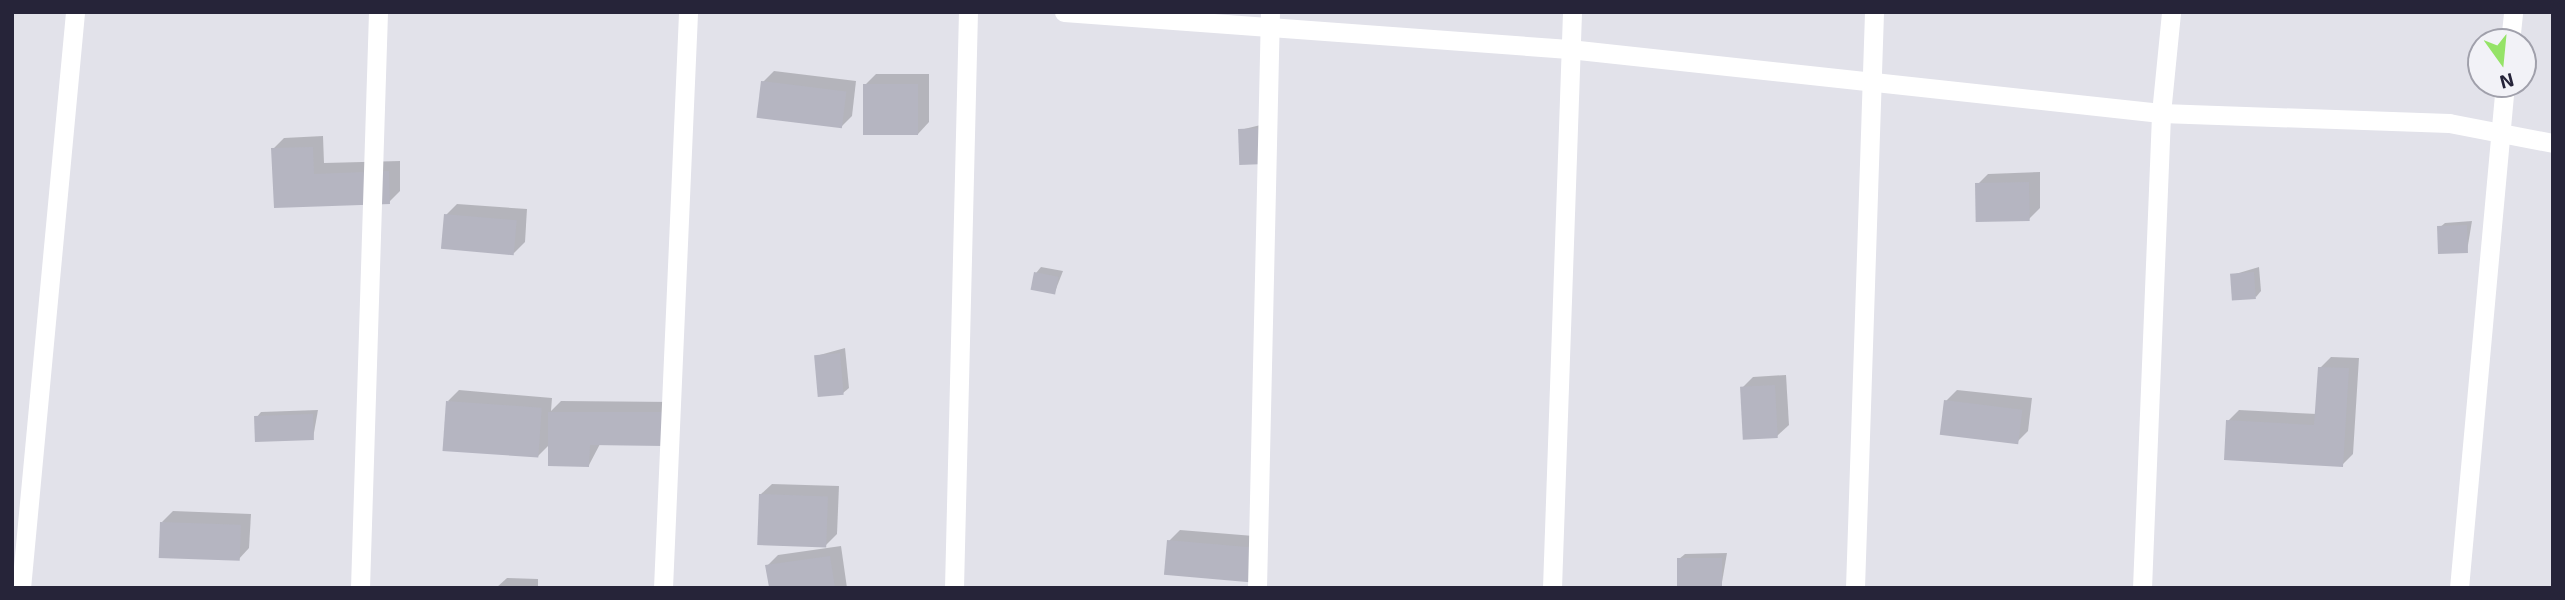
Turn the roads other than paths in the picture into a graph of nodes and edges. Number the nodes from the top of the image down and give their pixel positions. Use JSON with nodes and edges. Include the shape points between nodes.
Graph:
{"nodes":[{"id":1,"x":75,"y":12,"type":"edge"},
{"id":2,"x":378,"y":12,"type":"edge"},
{"id":3,"x":688,"y":12,"type":"edge"},
{"id":4,"x":968,"y":12,"type":"edge"},
{"id":5,"x":1064,"y":12,"type":"edge"},
{"id":6,"x":1572,"y":12,"type":"edge"},
{"id":7,"x":1874,"y":12,"type":"edge"},
{"id":8,"x":2171,"y":12,"type":"edge"},
{"id":9,"x":1269,"y":18,"type":"edge"},
{"id":10,"x":1569,"y":49,"type":"junction"},
{"id":11,"x":1868,"y":86,"type":"junction"},
{"id":12,"x":2504,"y":98,"type":"edge"},
{"id":13,"x":2161,"y":113,"type":"junction"},
{"id":14,"x":2500,"y":135,"type":"junction"},
{"id":15,"x":2553,"y":143,"type":"edge"},
{"id":16,"x":21,"y":588,"type":"edge"},
{"id":17,"x":360,"y":588,"type":"edge"},
{"id":18,"x":663,"y":588,"type":"edge"},
{"id":19,"x":954,"y":588,"type":"edge"},
{"id":20,"x":1257,"y":588,"type":"edge"},
{"id":21,"x":1552,"y":588,"type":"edge"},
{"id":22,"x":1855,"y":588,"type":"edge"},
{"id":23,"x":2142,"y":588,"type":"edge"},
{"id":24,"x":2459,"y":588,"type":"edge"}],
"edges":[{"from":1,"to":16,"type":"street"},
{"from":2,"to":17,"type":"street"},
{"from":3,"to":18,"type":"street"},
{"from":4,"to":19,"type":"street"},
{"from":5,"to":9,"type":"street"},
{"from":6,"to":10,"type":"street"},
{"from":7,"to":11,"type":"street"},
{"from":8,"to":13,"type":"street"},
{"from":9,"to":10,"type":"street"},
{"from":9,"to":20,"type":"street"},
{"from":10,"to":11,"type":"street"},
{"from":10,"to":21,"type":"street"},
{"from":11,"to":13,"type":"street"},
{"from":11,"to":22,"type":"street"},
{"from":12,"to":14,"type":"street"},
{"from":13,"to":14,"type":"street","via":[[2449,123]]},
{"from":13,"to":23,"type":"street"},
{"from":14,"to":15,"type":"street"},
{"from":14,"to":24,"type":"street"}]}
